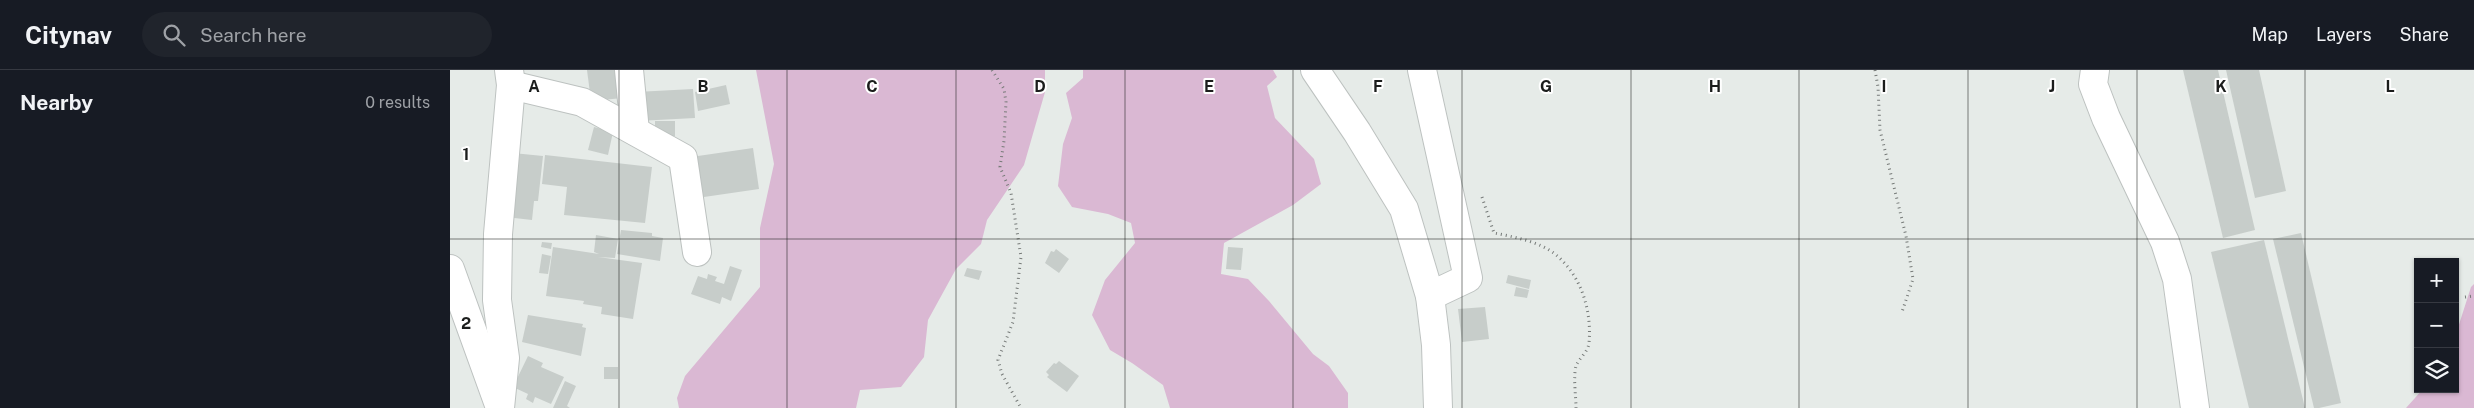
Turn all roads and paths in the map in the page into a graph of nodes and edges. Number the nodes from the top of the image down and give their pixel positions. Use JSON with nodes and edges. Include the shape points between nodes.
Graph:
{"nodes":[{"id":1,"x":629,"y":70,"type":"edge"},
{"id":2,"x":992,"y":70,"type":"edge"},
{"id":3,"x":1315,"y":70,"type":"edge"},
{"id":4,"x":1422,"y":70,"type":"edge"},
{"id":5,"x":1875,"y":70,"type":"edge"},
{"id":6,"x":2095,"y":70,"type":"edge"},
{"id":7,"x":510,"y":77,"type":"edge"},
{"id":8,"x":634,"y":131,"type":"junction"},
{"id":9,"x":1479,"y":188,"type":"dead end"},
{"id":10,"x":697,"y":252,"type":"dead end"},
{"id":11,"x":450,"y":269,"type":"edge"},
{"id":12,"x":1430,"y":296,"type":"junction"},
{"id":13,"x":2474,"y":296,"type":"edge"},
{"id":14,"x":2466,"y":298,"type":"dead end"},
{"id":15,"x":1902,"y":312,"type":"dead end"},
{"id":16,"x":500,"y":408,"type":"edge"},
{"id":17,"x":1021,"y":408,"type":"edge"},
{"id":18,"x":1438,"y":408,"type":"edge"},
{"id":19,"x":1576,"y":408,"type":"edge"},
{"id":20,"x":2195,"y":408,"type":"edge"}],
"edges":[{"from":1,"to":8,"type":"street"},
{"from":2,"to":17,"type":"path","via":[[1004,89],[1006,102],[1000,167],[1011,193],[1021,257],[1013,322],[998,360]]},
{"from":3,"to":12,"type":"street","via":[[1404,209]]},
{"from":4,"to":12,"type":"street","via":[[1468,278]]},
{"from":5,"to":15,"type":"path","via":[[1880,130],[1913,279]]},
{"from":6,"to":20,"type":"street","via":[[2093,84],[2106,118],[2165,242],[2178,279]]},
{"from":7,"to":8,"type":"street","via":[[582,102]]},
{"from":7,"to":16,"type":"street","via":[[498,234],[497,300],[505,358]]},
{"from":8,"to":10,"type":"street","via":[[683,158]]},
{"from":9,"to":19,"type":"path","via":[[1494,233],[1524,240],[1554,253],[1570,268],[1585,298],[1590,321],[1588,346],[1576,367]]},
{"from":11,"to":16,"type":"street"},
{"from":12,"to":18,"type":"street"},
{"from":13,"to":14,"type":"path"}]}
